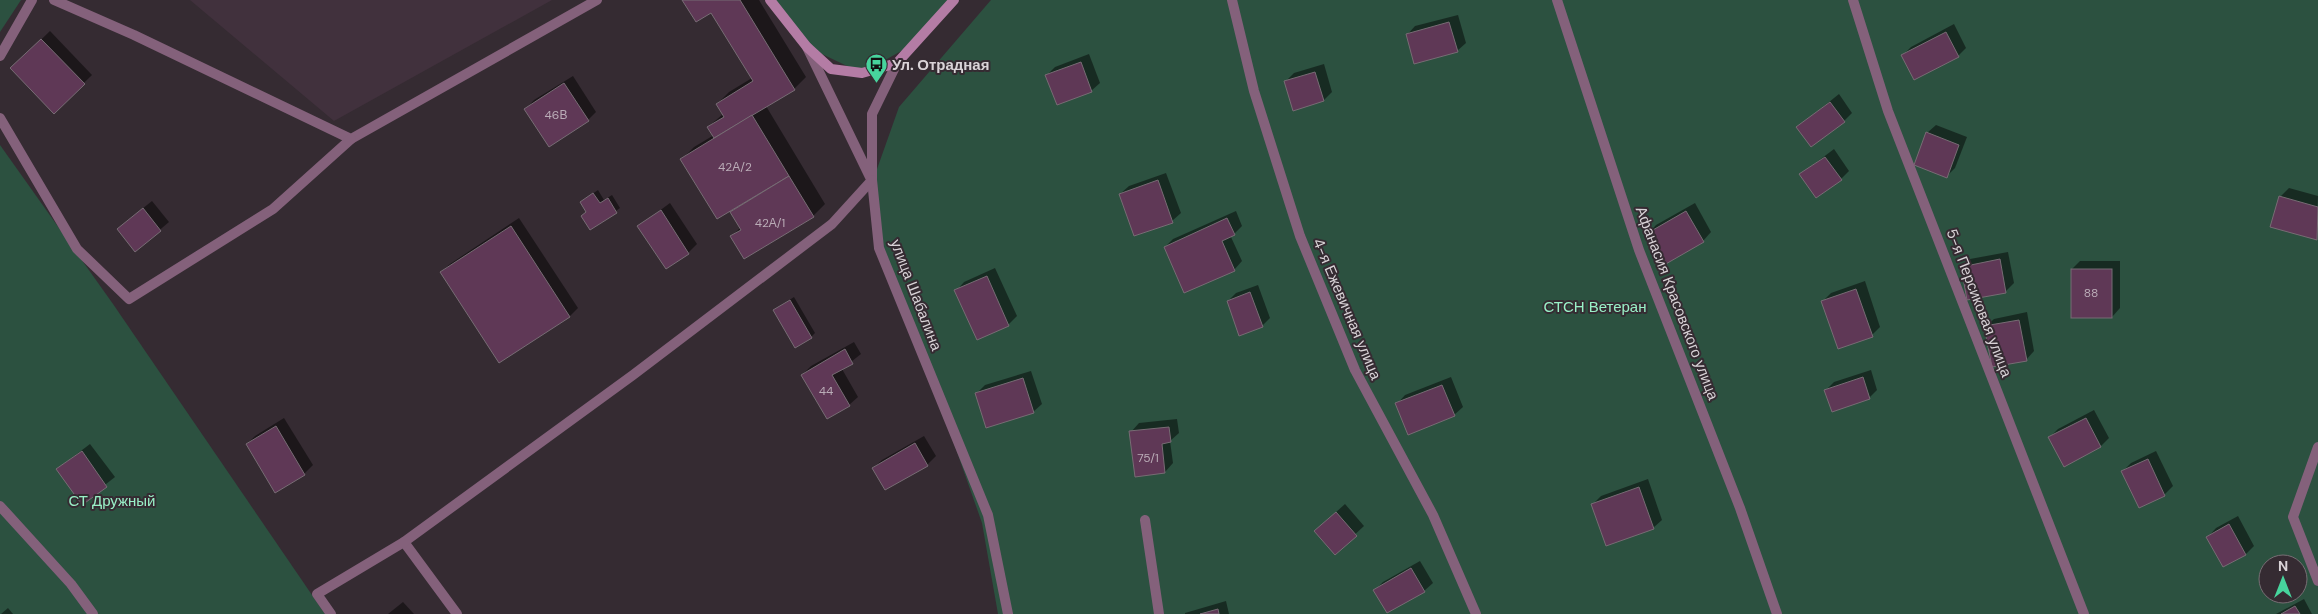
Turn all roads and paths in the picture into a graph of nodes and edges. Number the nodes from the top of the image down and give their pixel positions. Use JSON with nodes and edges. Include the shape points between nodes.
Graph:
{"nodes":[{"id":1,"x":32,"y":0,"type":"edge"},
{"id":2,"x":54,"y":0,"type":"edge"},
{"id":3,"x":597,"y":0,"type":"edge"},
{"id":4,"x":770,"y":0,"type":"edge"},
{"id":5,"x":954,"y":0,"type":"edge"},
{"id":6,"x":1232,"y":0,"type":"edge"},
{"id":7,"x":1558,"y":0,"type":"edge"},
{"id":8,"x":1853,"y":0,"type":"edge"},
{"id":9,"x":807,"y":47,"type":"junction"},
{"id":10,"x":0,"y":56,"type":"edge"},
{"id":11,"x":897,"y":63,"type":"junction"},
{"id":12,"x":0,"y":118,"type":"edge"},
{"id":13,"x":350,"y":139,"type":"junction"},
{"id":14,"x":872,"y":180,"type":"junction"},
{"id":15,"x":2318,"y":447,"type":"edge"},
{"id":16,"x":0,"y":506,"type":"edge"},
{"id":17,"x":1144,"y":520,"type":"dead end"},
{"id":18,"x":404,"y":542,"type":"junction"},
{"id":19,"x":2318,"y":581,"type":"edge"},
{"id":20,"x":93,"y":614,"type":"edge"},
{"id":21,"x":331,"y":614,"type":"edge"},
{"id":22,"x":458,"y":614,"type":"edge"},
{"id":23,"x":1008,"y":614,"type":"edge"},
{"id":24,"x":1159,"y":614,"type":"edge"},
{"id":25,"x":1476,"y":614,"type":"edge"},
{"id":26,"x":1777,"y":614,"type":"edge"},
{"id":27,"x":2084,"y":614,"type":"edge"}],
"edges":[{"from":1,"to":10,"type":"street"},
{"from":2,"to":13,"type":"street"},
{"from":3,"to":13,"type":"street"},
{"from":4,"to":9,"type":"main road"},
{"from":5,"to":11,"type":"main road","name":"улица Шабалина"},
{"from":6,"to":25,"type":"street","name":"4-я Ежевичная улица","via":[[1254,91],[1300,236],[1355,370],[1433,514]]},
{"from":7,"to":26,"type":"street","name":"Афанасия Красовского улица","via":[[1639,250],[1740,508]]},
{"from":8,"to":27,"type":"street","name":"5-я Персиковая улица","via":[[1888,111]]},
{"from":9,"to":11,"type":"main road","via":[[831,69],[862,73]]},
{"from":9,"to":14,"type":"street"},
{"from":11,"to":14,"type":"street","name":"улица Шабалина","via":[[872,114]]},
{"from":12,"to":13,"type":"street","via":[[77,249],[129,300],[273,209]]},
{"from":14,"to":18,"type":"street","via":[[832,224],[633,375]]},
{"from":14,"to":23,"type":"street","name":"улица Шабалина","via":[[879,248],[988,515]]},
{"from":15,"to":19,"type":"street","via":[[2294,517]]},
{"from":16,"to":20,"type":"street","via":[[71,584]]},
{"from":17,"to":24,"type":"street"},
{"from":18,"to":21,"type":"street","via":[[317,594]]},
{"from":18,"to":22,"type":"street"}]}
